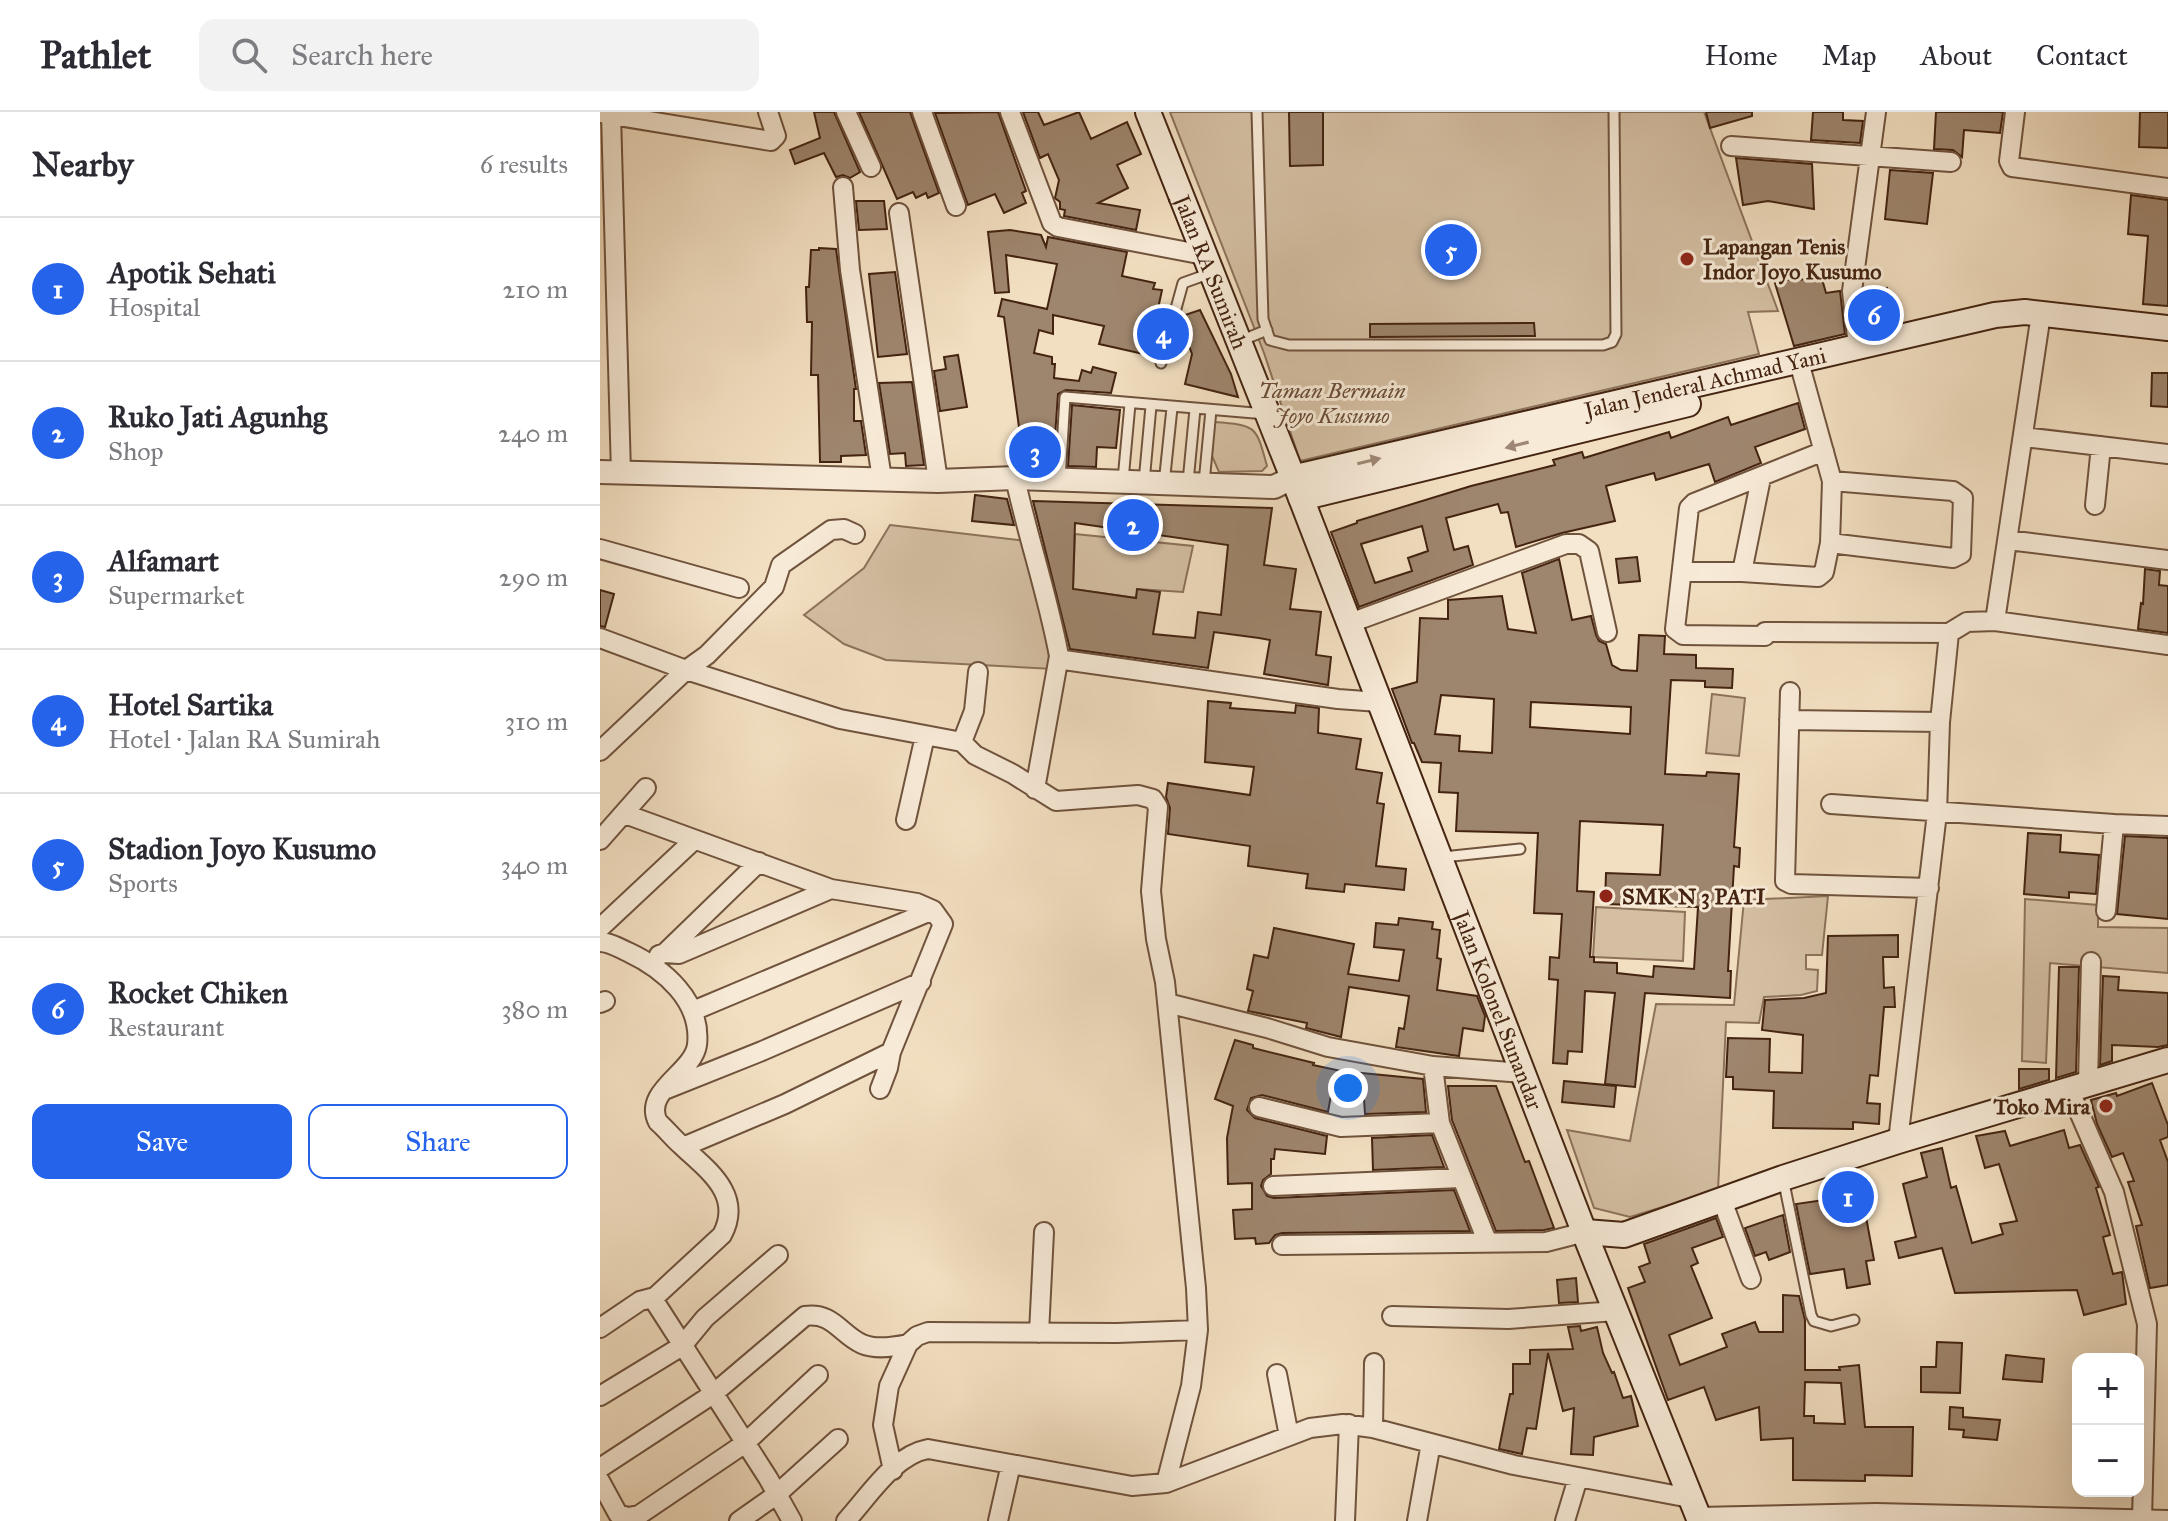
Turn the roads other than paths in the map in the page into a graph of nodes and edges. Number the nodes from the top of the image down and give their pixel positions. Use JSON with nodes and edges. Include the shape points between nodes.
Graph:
{"nodes":[{"id":1,"x":768,"y":112,"type":"edge"},
{"id":2,"x":846,"y":112,"type":"edge"},
{"id":3,"x":922,"y":112,"type":"edge"},
{"id":4,"x":1010,"y":112,"type":"edge"},
{"id":5,"x":1148,"y":112,"type":"edge"},
{"id":6,"x":1257,"y":112,"type":"edge"},
{"id":7,"x":1614,"y":112,"type":"edge"},
{"id":8,"x":1876,"y":112,"type":"edge"},
{"id":9,"x":2015,"y":112,"type":"edge"},
{"id":10,"x":605,"y":114,"type":"edge"},
{"id":11,"x":1731,"y":146,"type":"dead end"},
{"id":12,"x":1872,"y":157,"type":"junction"},
{"id":13,"x":1951,"y":162,"type":"dead end"},
{"id":14,"x":871,"y":167,"type":"dead end"},
{"id":15,"x":843,"y":187,"type":"dead end"},
{"id":16,"x":2168,"y":188,"type":"edge"},
{"id":17,"x":956,"y":206,"type":"dead end"},
{"id":18,"x":899,"y":213,"type":"dead end"},
{"id":19,"x":1207,"y":264,"type":"junction"},
{"id":20,"x":2040,"y":320,"type":"junction"},
{"id":21,"x":2168,"y":328,"type":"edge"},
{"id":22,"x":1267,"y":330,"type":"junction"},
{"id":23,"x":1238,"y":342,"type":"junction"},
{"id":24,"x":2168,"y":344,"type":"edge"},
{"id":25,"x":1858,"y":347,"type":"junction"},
{"id":26,"x":1161,"y":363,"type":"dead end"},
{"id":27,"x":1800,"y":369,"type":"junction"},
{"id":28,"x":1130,"y":404,"type":"junction"},
{"id":29,"x":1151,"y":406,"type":"junction"},
{"id":30,"x":1172,"y":408,"type":"junction"},
{"id":31,"x":1195,"y":409,"type":"junction"},
{"id":32,"x":1211,"y":410,"type":"junction"},
{"id":33,"x":1268,"y":414,"type":"junction"},
{"id":34,"x":2024,"y":437,"type":"junction"},
{"id":35,"x":2101,"y":446,"type":"junction"},
{"id":36,"x":1824,"y":451,"type":"junction"},
{"id":37,"x":2168,"y":454,"type":"edge"},
{"id":38,"x":611,"y":472,"type":"edge"},
{"id":39,"x":1015,"y":478,"type":"junction"},
{"id":40,"x":1761,"y":478,"type":"junction"},
{"id":41,"x":882,"y":479,"type":"junction"},
{"id":42,"x":1060,"y":480,"type":"junction"},
{"id":43,"x":938,"y":481,"type":"junction"},
{"id":44,"x":1832,"y":481,"type":"junction"},
{"id":45,"x":1144,"y":483,"type":"junction"},
{"id":46,"x":1196,"y":485,"type":"junction"},
{"id":47,"x":1289,"y":488,"type":"junction"},
{"id":48,"x":2095,"y":505,"type":"dead end"},
{"id":49,"x":855,"y":534,"type":"dead end"},
{"id":50,"x":2008,"y":540,"type":"junction"},
{"id":51,"x":1830,"y":543,"type":"junction"},
{"id":52,"x":600,"y":549,"type":"edge"},
{"id":53,"x":2168,"y":560,"type":"edge"},
{"id":54,"x":1683,"y":572,"type":"junction"},
{"id":55,"x":1742,"y":572,"type":"junction"},
{"id":56,"x":739,"y":588,"type":"dead end"},
{"id":57,"x":1995,"y":621,"type":"junction"},
{"id":58,"x":1350,"y":623,"type":"junction"},
{"id":59,"x":1607,"y":632,"type":"dead end"},
{"id":60,"x":1949,"y":633,"type":"junction"},
{"id":61,"x":600,"y":638,"type":"edge"},
{"id":62,"x":2168,"y":645,"type":"edge"},
{"id":63,"x":1059,"y":656,"type":"junction"},
{"id":64,"x":686,"y":670,"type":"junction"},
{"id":65,"x":978,"y":672,"type":"dead end"},
{"id":66,"x":1790,"y":692,"type":"dead end"},
{"id":67,"x":1379,"y":702,"type":"junction"},
{"id":68,"x":1789,"y":720,"type":"junction"},
{"id":69,"x":1940,"y":722,"type":"junction"},
{"id":70,"x":925,"y":736,"type":"junction"},
{"id":71,"x":962,"y":742,"type":"junction"},
{"id":72,"x":600,"y":751,"type":"edge"},
{"id":73,"x":646,"y":788,"type":"dead end"},
{"id":74,"x":1035,"y":789,"type":"junction"},
{"id":75,"x":1831,"y":804,"type":"dead end"},
{"id":76,"x":1937,"y":813,"type":"junction"},
{"id":77,"x":625,"y":814,"type":"junction"},
{"id":78,"x":906,"y":820,"type":"dead end"},
{"id":79,"x":2114,"y":824,"type":"junction"},
{"id":80,"x":2168,"y":826,"type":"edge"},
{"id":81,"x":600,"y":840,"type":"edge"},
{"id":82,"x":694,"y":840,"type":"junction"},
{"id":83,"x":1520,"y":849,"type":"dead end"},
{"id":84,"x":1439,"y":857,"type":"junction"},
{"id":85,"x":759,"y":862,"type":"junction"},
{"id":86,"x":1929,"y":888,"type":"junction"},
{"id":87,"x":831,"y":889,"type":"junction"},
{"id":88,"x":933,"y":910,"type":"junction"},
{"id":89,"x":2106,"y":911,"type":"dead end"},
{"id":90,"x":600,"y":928,"type":"edge"},
{"id":91,"x":600,"y":942,"type":"edge"},
{"id":92,"x":665,"y":953,"type":"junction"},
{"id":93,"x":645,"y":960,"type":"junction"},
{"id":94,"x":2091,"y":962,"type":"dead end"},
{"id":95,"x":921,"y":982,"type":"junction"},
{"id":96,"x":1167,"y":1003,"type":"junction"},
{"id":97,"x":693,"y":1011,"type":"junction"},
{"id":98,"x":891,"y":1052,"type":"junction"},
{"id":99,"x":2168,"y":1060,"type":"edge"},
{"id":100,"x":1433,"y":1066,"type":"junction"},
{"id":101,"x":1523,"y":1073,"type":"junction"},
{"id":102,"x":2079,"y":1086,"type":"junction"},
{"id":103,"x":880,"y":1089,"type":"dead end"},
{"id":104,"x":664,"y":1090,"type":"junction"},
{"id":105,"x":1259,"y":1107,"type":"dead end"},
{"id":106,"x":1440,"y":1123,"type":"junction"},
{"id":107,"x":1898,"y":1141,"type":"junction"},
{"id":108,"x":683,"y":1147,"type":"junction"},
{"id":109,"x":1461,"y":1178,"type":"junction"},
{"id":110,"x":1783,"y":1178,"type":"junction"},
{"id":111,"x":1273,"y":1186,"type":"dead end"},
{"id":112,"x":1722,"y":1200,"type":"junction"},
{"id":113,"x":1044,"y":1232,"type":"dead end"},
{"id":114,"x":1585,"y":1232,"type":"junction"},
{"id":115,"x":1624,"y":1235,"type":"junction"},
{"id":116,"x":1487,"y":1241,"type":"junction"},
{"id":117,"x":1282,"y":1245,"type":"dead end"},
{"id":118,"x":778,"y":1255,"type":"dead end"},
{"id":119,"x":1600,"y":1269,"type":"junction"},
{"id":120,"x":1751,"y":1279,"type":"dead end"},
{"id":121,"x":655,"y":1297,"type":"junction"},
{"id":122,"x":1616,"y":1311,"type":"junction"},
{"id":123,"x":1392,"y":1316,"type":"dead end"},
{"id":124,"x":605,"y":1320,"type":"edge"},
{"id":125,"x":1854,"y":1320,"type":"dead end"},
{"id":126,"x":1198,"y":1330,"type":"junction"},
{"id":127,"x":1039,"y":1333,"type":"junction"},
{"id":128,"x":908,"y":1344,"type":"junction"},
{"id":129,"x":682,"y":1346,"type":"junction"},
{"id":130,"x":1374,"y":1363,"type":"dead end"},
{"id":131,"x":1277,"y":1374,"type":"dead end"},
{"id":132,"x":818,"y":1375,"type":"dead end"},
{"id":133,"x":713,"y":1394,"type":"junction"},
{"id":134,"x":600,"y":1396,"type":"edge"},
{"id":135,"x":1349,"y":1424,"type":"junction"},
{"id":136,"x":1373,"y":1428,"type":"junction"},
{"id":137,"x":1289,"y":1436,"type":"junction"},
{"id":138,"x":838,"y":1439,"type":"dead end"},
{"id":139,"x":1431,"y":1443,"type":"junction"},
{"id":140,"x":744,"y":1444,"type":"junction"},
{"id":141,"x":1011,"y":1464,"type":"junction"},
{"id":142,"x":600,"y":1468,"type":"edge"},
{"id":143,"x":893,"y":1470,"type":"junction"},
{"id":144,"x":1578,"y":1478,"type":"junction"},
{"id":145,"x":600,"y":1481,"type":"edge"},
{"id":146,"x":1166,"y":1483,"type":"junction"},
{"id":147,"x":776,"y":1495,"type":"junction"},
{"id":148,"x":1696,"y":1512,"type":"edge"},
{"id":149,"x":2142,"y":1519,"type":"edge"},
{"id":150,"x":2168,"y":1520,"type":"edge"},
{"id":151,"x":739,"y":1521,"type":"edge"},
{"id":152,"x":792,"y":1521,"type":"edge"},
{"id":153,"x":846,"y":1521,"type":"edge"},
{"id":154,"x":998,"y":1521,"type":"edge"},
{"id":155,"x":1345,"y":1521,"type":"edge"},
{"id":156,"x":1417,"y":1521,"type":"edge"},
{"id":157,"x":1565,"y":1521,"type":"edge"}],
"edges":[{"from":1,"to":10,"type":"street","via":[[776,136],[771,141]]},
{"from":2,"to":14,"type":"street"},
{"from":3,"to":17,"type":"street"},
{"from":4,"to":19,"type":"street","via":[[1052,223]]},
{"from":5,"to":19,"type":"main road","name":"Jalan RA Sumirah"},
{"from":6,"to":22,"type":"lane"},
{"from":7,"to":22,"type":"lane","via":[[1612,342],[1289,345],[1270,340]]},
{"from":8,"to":12,"type":"street"},
{"from":9,"to":16,"type":"street","via":[[2012,167]]},
{"from":10,"to":38,"type":"street"},
{"from":11,"to":12,"type":"street"},
{"from":12,"to":13,"type":"street"},
{"from":12,"to":25,"type":"street","via":[[1852,291]]},
{"from":15,"to":41,"type":"street","via":[[850,270]]},
{"from":18,"to":43,"type":"street"},
{"from":19,"to":23,"type":"main road","name":"Jalan RA Sumirah"},
{"from":19,"to":26,"type":"lane","via":[[1183,283]]},
{"from":20,"to":21,"type":"main road","name":"Jalan Jenderal Achmad Yani"},
{"from":20,"to":24,"type":"main road","name":"Jalan Jenderal Achmad Yani"},
{"from":20,"to":25,"type":"main road","name":"Jalan Jenderal Achmad Yani","via":[[2025,312],[1995,315]]},
{"from":20,"to":27,"type":"main road","name":"Jalan Jenderal Achmad Yani"},
{"from":20,"to":34,"type":"street"},
{"from":22,"to":23,"type":"lane"},
{"from":23,"to":33,"type":"main road","name":"Jalan RA Sumirah"},
{"from":25,"to":27,"type":"main road","name":"Jalan Jenderal Achmad Yani"},
{"from":27,"to":36,"type":"street"},
{"from":27,"to":47,"type":"main road","name":"Jalan Jenderal Achmad Yani"},
{"from":28,"to":29,"type":"lane"},
{"from":28,"to":42,"type":"lane","via":[[1065,397]]},
{"from":28,"to":45,"type":"lane"},
{"from":29,"to":30,"type":"lane"},
{"from":29,"to":45,"type":"lane"},
{"from":30,"to":31,"type":"lane"},
{"from":30,"to":45,"type":"lane"},
{"from":31,"to":32,"type":"lane"},
{"from":31,"to":46,"type":"lane"},
{"from":32,"to":33,"type":"lane"},
{"from":32,"to":46,"type":"lane"},
{"from":33,"to":47,"type":"main road","name":"Jalan RA Sumirah"},
{"from":34,"to":35,"type":"street"},
{"from":34,"to":50,"type":"street"},
{"from":35,"to":37,"type":"street"},
{"from":35,"to":48,"type":"street"},
{"from":36,"to":40,"type":"street"},
{"from":36,"to":44,"type":"street"},
{"from":38,"to":41,"type":"street"},
{"from":39,"to":42,"type":"street"},
{"from":39,"to":43,"type":"street"},
{"from":39,"to":63,"type":"street"},
{"from":40,"to":54,"type":"street","via":[[1689,508]]},
{"from":40,"to":55,"type":"street"},
{"from":41,"to":43,"type":"street"},
{"from":42,"to":45,"type":"street"},
{"from":44,"to":51,"type":"street"},
{"from":44,"to":51,"type":"street","via":[[1953,491],[1963,498],[1961,554],[1953,558]]},
{"from":45,"to":46,"type":"street"},
{"from":46,"to":47,"type":"street"},
{"from":47,"to":58,"type":"main road","name":"Jalan Kolonel Sunandar"},
{"from":49,"to":64,"type":"street","via":[[831,530],[781,565],[774,587]]},
{"from":50,"to":53,"type":"street"},
{"from":50,"to":57,"type":"street"},
{"from":51,"to":55,"type":"street","via":[[1818,577]]},
{"from":52,"to":56,"type":"street"},
{"from":54,"to":55,"type":"street"},
{"from":54,"to":60,"type":"street","via":[[1675,629],[1683,635]]},
{"from":57,"to":60,"type":"street","via":[[1967,622]]},
{"from":57,"to":62,"type":"street"},
{"from":58,"to":59,"type":"street","via":[[1566,544],[1579,544],[1589,551]]},
{"from":58,"to":67,"type":"main road","name":"Jalan Kolonel Sunandar"},
{"from":60,"to":69,"type":"street"},
{"from":61,"to":64,"type":"street"},
{"from":63,"to":67,"type":"street"},
{"from":63,"to":74,"type":"street"},
{"from":64,"to":70,"type":"street","via":[[840,719]]},
{"from":64,"to":72,"type":"street"},
{"from":65,"to":71,"type":"street","via":[[974,711]]},
{"from":66,"to":68,"type":"street"},
{"from":67,"to":84,"type":"main road","name":"Jalan Kolonel Sunandar"},
{"from":68,"to":69,"type":"street"},
{"from":68,"to":86,"type":"street","via":[[1785,881]]},
{"from":69,"to":76,"type":"street"},
{"from":70,"to":71,"type":"street"},
{"from":70,"to":78,"type":"street"},
{"from":71,"to":74,"type":"street"},
{"from":73,"to":77,"type":"street"},
{"from":74,"to":96,"type":"street","via":[[1056,801],[1138,795],[1153,799],[1158,807],[1151,891]]},
{"from":75,"to":76,"type":"street"},
{"from":76,"to":79,"type":"street"},
{"from":76,"to":86,"type":"street"},
{"from":77,"to":81,"type":"street"},
{"from":77,"to":82,"type":"street"},
{"from":79,"to":80,"type":"street"},
{"from":79,"to":89,"type":"street"},
{"from":82,"to":85,"type":"street"},
{"from":82,"to":90,"type":"street"},
{"from":83,"to":84,"type":"lane"},
{"from":84,"to":101,"type":"main road","name":"Jalan Kolonel Sunandar"},
{"from":85,"to":87,"type":"street"},
{"from":85,"to":92,"type":"street"},
{"from":86,"to":107,"type":"street"},
{"from":87,"to":88,"type":"street"},
{"from":87,"to":92,"type":"street","via":[[679,954]]},
{"from":88,"to":95,"type":"street","via":[[943,924]]},
{"from":88,"to":97,"type":"street"},
{"from":91,"to":93,"type":"street"},
{"from":92,"to":93,"type":"street"},
{"from":93,"to":97,"type":"street","via":[[666,975]]},
{"from":94,"to":102,"type":"street"},
{"from":95,"to":98,"type":"street"},
{"from":95,"to":104,"type":"street"},
{"from":96,"to":100,"type":"street","via":[[1328,1047]]},
{"from":96,"to":126,"type":"street"},
{"from":97,"to":104,"type":"street","via":[[696,1049]]},
{"from":98,"to":103,"type":"street"},
{"from":98,"to":108,"type":"street"},
{"from":99,"to":102,"type":"main road"},
{"from":100,"to":101,"type":"street"},
{"from":100,"to":106,"type":"street"},
{"from":101,"to":114,"type":"main road","name":"Jalan Kolonel Sunandar"},
{"from":102,"to":107,"type":"main road"},
{"from":102,"to":149,"type":"street","via":[[2114,1192],[2147,1324]]},
{"from":104,"to":108,"type":"street","via":[[654,1115]]},
{"from":105,"to":106,"type":"street","via":[[1341,1127]]},
{"from":106,"to":109,"type":"street"},
{"from":107,"to":110,"type":"main road"},
{"from":108,"to":121,"type":"street","via":[[722,1186],[726,1227]]},
{"from":109,"to":111,"type":"street"},
{"from":109,"to":116,"type":"street"},
{"from":110,"to":112,"type":"main road"},
{"from":110,"to":125,"type":"lane","via":[[1811,1315],[1831,1326]]},
{"from":112,"to":115,"type":"main road"},
{"from":112,"to":120,"type":"street"},
{"from":113,"to":127,"type":"street"},
{"from":114,"to":115,"type":"main road"},
{"from":114,"to":116,"type":"street","via":[[1546,1242]]},
{"from":114,"to":119,"type":"main road","name":"Jalan Kolonel Sunandar"},
{"from":115,"to":119,"type":"main road"},
{"from":116,"to":117,"type":"street"},
{"from":118,"to":129,"type":"street","via":[[705,1318]]},
{"from":119,"to":122,"type":"main road","name":"Jalan Kolonel Sunandar"},
{"from":121,"to":124,"type":"street"},
{"from":121,"to":129,"type":"street"},
{"from":122,"to":123,"type":"street","via":[[1508,1319]]},
{"from":122,"to":148,"type":"main road","name":"Jalan Kolonel Sunandar"},
{"from":126,"to":127,"type":"street"},
{"from":126,"to":146,"type":"street","via":[[1191,1386]]},
{"from":127,"to":128,"type":"street","via":[[928,1332]]},
{"from":128,"to":133,"type":"street","via":[[866,1346],[824,1316],[805,1316]]},
{"from":128,"to":143,"type":"street","via":[[889,1386],[883,1425]]},
{"from":129,"to":133,"type":"street"},
{"from":129,"to":134,"type":"street"},
{"from":130,"to":136,"type":"street"},
{"from":131,"to":137,"type":"street"},
{"from":132,"to":140,"type":"street"},
{"from":133,"to":140,"type":"street"},
{"from":133,"to":142,"type":"street"},
{"from":135,"to":136,"type":"street"},
{"from":135,"to":137,"type":"street"},
{"from":135,"to":155,"type":"street"},
{"from":136,"to":139,"type":"street"},
{"from":137,"to":146,"type":"street"},
{"from":138,"to":147,"type":"street"},
{"from":139,"to":144,"type":"street"},
{"from":139,"to":156,"type":"street"},
{"from":140,"to":145,"type":"street","via":[[639,1515],[618,1514]]},
{"from":140,"to":147,"type":"street"},
{"from":141,"to":143,"type":"street","via":[[928,1449],[915,1451]]},
{"from":141,"to":146,"type":"street","via":[[1132,1486]]},
{"from":141,"to":154,"type":"street"},
{"from":143,"to":153,"type":"street"},
{"from":144,"to":148,"type":"street"},
{"from":144,"to":157,"type":"street"},
{"from":147,"to":151,"type":"street"},
{"from":147,"to":152,"type":"street"},
{"from":148,"to":149,"type":"street"},
{"from":149,"to":150,"type":"street"}]}
